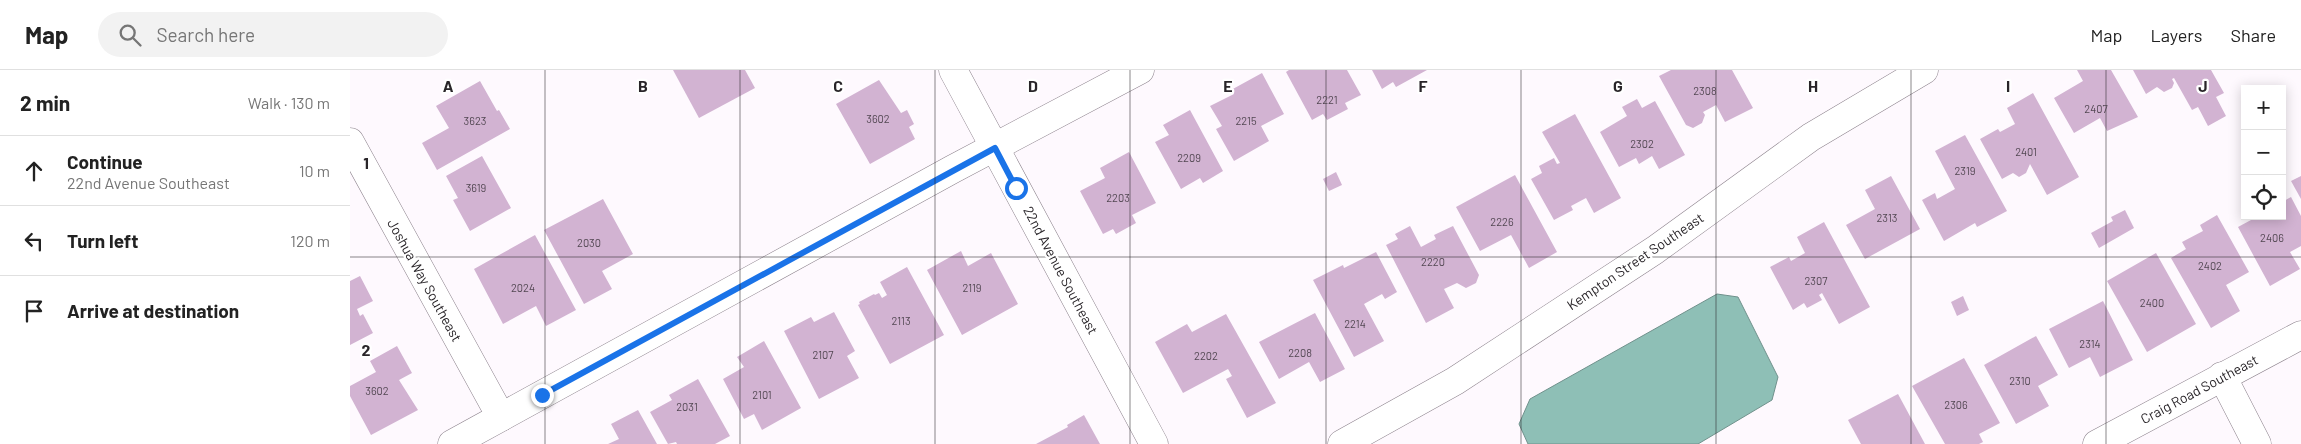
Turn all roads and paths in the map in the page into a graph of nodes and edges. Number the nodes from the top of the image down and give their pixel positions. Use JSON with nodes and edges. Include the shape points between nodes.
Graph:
{"nodes":[{"id":1,"x":953,"y":70,"type":"edge"},
{"id":2,"x":1140,"y":70,"type":"edge"},
{"id":3,"x":1924,"y":70,"type":"edge"},
{"id":4,"x":350,"y":142,"type":"edge"},
{"id":5,"x":995,"y":148,"type":"junction"},
{"id":6,"x":2301,"y":335,"type":"edge"},
{"id":7,"x":2222,"y":376,"type":"junction"},
{"id":8,"x":501,"y":417,"type":"junction"},
{"id":9,"x":452,"y":444,"type":"edge"},
{"id":10,"x":1154,"y":444,"type":"edge"},
{"id":11,"x":1342,"y":444,"type":"edge"},
{"id":12,"x":2097,"y":444,"type":"edge"},
{"id":13,"x":2257,"y":444,"type":"edge"}],
"edges":[{"from":1,"to":5,"type":"street","name":"22nd Avenue Southeast"},
{"from":2,"to":5,"type":"street"},
{"from":3,"to":11,"type":"street","name":"Kempton Street Southeast","via":[[1811,137],[1656,250],[1463,375]]},
{"from":4,"to":8,"type":"street","name":"Joshua Way Southeast"},
{"from":5,"to":8,"type":"street"},
{"from":5,"to":10,"type":"street","name":"22nd Avenue Southeast"},
{"from":6,"to":7,"type":"street","name":"Craig Road Southeast"},
{"from":7,"to":12,"type":"street","name":"Craig Road Southeast"},
{"from":7,"to":13,"type":"street"},
{"from":8,"to":9,"type":"street"}]}
